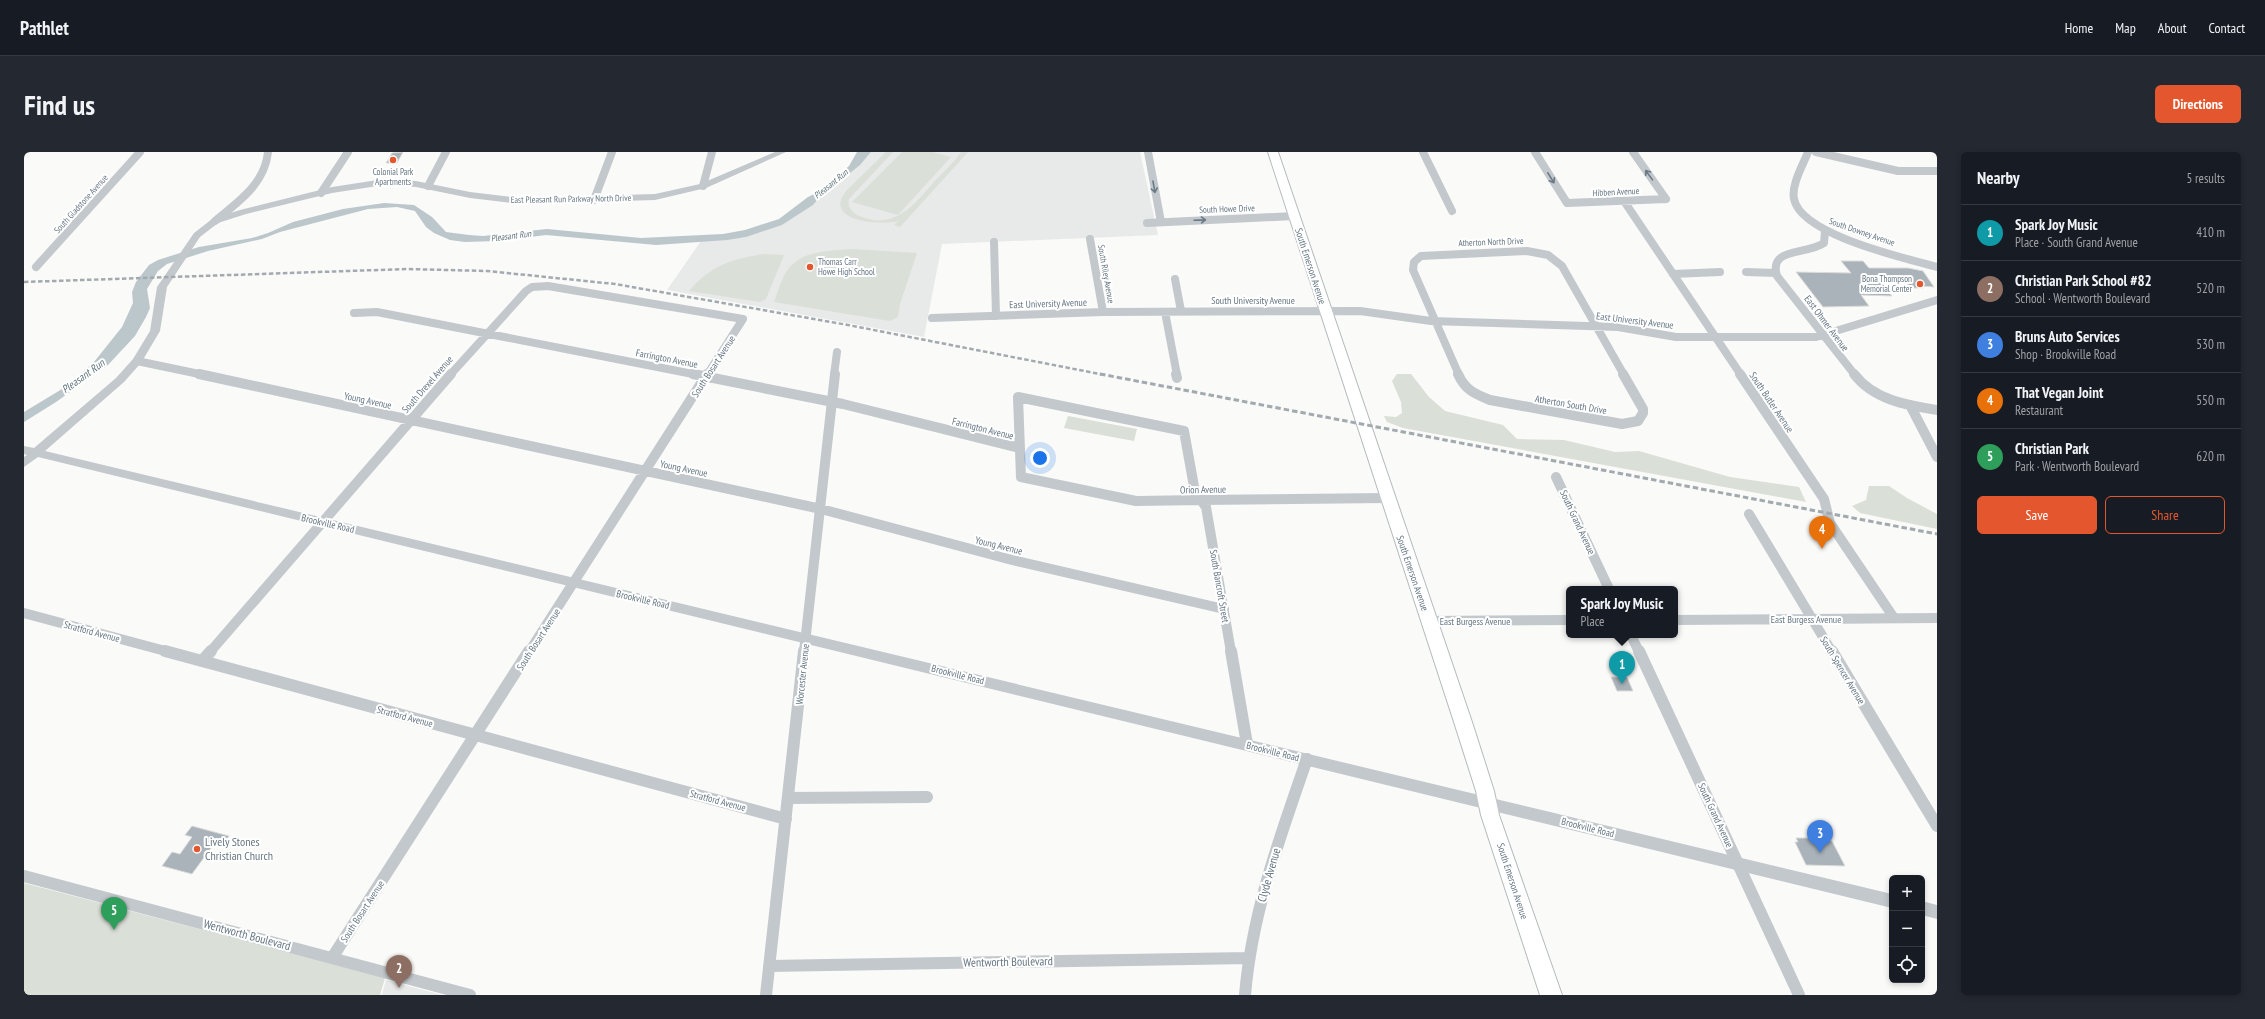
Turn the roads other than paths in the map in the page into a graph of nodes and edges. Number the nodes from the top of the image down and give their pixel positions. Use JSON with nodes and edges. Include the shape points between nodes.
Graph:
{"nodes":[{"id":1,"x":140,"y":152,"type":"edge"},
{"id":2,"x":268,"y":152,"type":"edge"},
{"id":3,"x":348,"y":152,"type":"edge"},
{"id":4,"x":446,"y":152,"type":"edge"},
{"id":5,"x":612,"y":152,"type":"edge"},
{"id":6,"x":712,"y":152,"type":"edge"},
{"id":7,"x":782,"y":152,"type":"edge"},
{"id":8,"x":1148,"y":152,"type":"edge"},
{"id":9,"x":1273,"y":152,"type":"edge"},
{"id":10,"x":1423,"y":152,"type":"edge"},
{"id":11,"x":1535,"y":152,"type":"edge"},
{"id":12,"x":1633,"y":152,"type":"edge"},
{"id":13,"x":1808,"y":152,"type":"edge"},
{"id":14,"x":1816,"y":152,"type":"edge"},
{"id":15,"x":1937,"y":171,"type":"edge"},
{"id":16,"x":428,"y":186,"type":"junction"},
{"id":17,"x":703,"y":186,"type":"junction"},
{"id":18,"x":321,"y":193,"type":"junction"},
{"id":19,"x":594,"y":200,"type":"junction"},
{"id":20,"x":1624,"y":200,"type":"junction"},
{"id":21,"x":1452,"y":211,"type":"dead end"},
{"id":22,"x":1294,"y":216,"type":"junction"},
{"id":23,"x":215,"y":221,"type":"junction"},
{"id":24,"x":1161,"y":222,"type":"junction"},
{"id":25,"x":1147,"y":223,"type":"dead end"},
{"id":26,"x":1825,"y":231,"type":"junction"},
{"id":27,"x":1090,"y":239,"type":"dead end"},
{"id":28,"x":994,"y":242,"type":"dead end"},
{"id":29,"x":36,"y":267,"type":"dead end"},
{"id":30,"x":1937,"y":268,"type":"edge"},
{"id":31,"x":1720,"y":272,"type":"dead end"},
{"id":32,"x":1746,"y":272,"type":"dead end"},
{"id":33,"x":1776,"y":273,"type":"junction"},
{"id":34,"x":1672,"y":274,"type":"junction"},
{"id":35,"x":1175,"y":279,"type":"dead end"},
{"id":36,"x":1937,"y":300,"type":"edge"},
{"id":37,"x":1181,"y":311,"type":"junction"},
{"id":38,"x":1326,"y":311,"type":"junction"},
{"id":39,"x":1103,"y":312,"type":"junction"},
{"id":40,"x":1165,"y":312,"type":"junction"},
{"id":41,"x":354,"y":313,"type":"dead end"},
{"id":42,"x":996,"y":316,"type":"junction"},
{"id":43,"x":932,"y":318,"type":"dead end"},
{"id":44,"x":743,"y":319,"type":"joint"},
{"id":45,"x":1435,"y":321,"type":"junction"},
{"id":46,"x":1596,"y":326,"type":"junction"},
{"id":47,"x":486,"y":334,"type":"junction"},
{"id":48,"x":1823,"y":335,"type":"junction"},
{"id":49,"x":1715,"y":337,"type":"junction"},
{"id":50,"x":837,"y":352,"type":"dead end"},
{"id":51,"x":137,"y":361,"type":"junction"},
{"id":52,"x":706,"y":377,"type":"junction"},
{"id":53,"x":1177,"y":378,"type":"dead end"},
{"id":54,"x":833,"y":402,"type":"junction"},
{"id":55,"x":1912,"y":407,"type":"junction"},
{"id":56,"x":1937,"y":410,"type":"edge"},
{"id":57,"x":410,"y":421,"type":"junction"},
{"id":58,"x":1020,"y":448,"type":"junction"},
{"id":59,"x":30,"y":452,"type":"edge"},
{"id":60,"x":1937,"y":457,"type":"edge"},
{"id":61,"x":24,"y":463,"type":"edge"},
{"id":62,"x":645,"y":471,"type":"junction"},
{"id":63,"x":1556,"y":476,"type":"dead end"},
{"id":64,"x":1388,"y":498,"type":"junction"},
{"id":65,"x":1200,"y":500,"type":"junction"},
{"id":66,"x":821,"y":509,"type":"junction"},
{"id":67,"x":1749,"y":514,"type":"dead end"},
{"id":68,"x":322,"y":522,"type":"junction"},
{"id":69,"x":574,"y":582,"type":"junction"},
{"id":70,"x":1608,"y":586,"type":"edge"},
{"id":71,"x":1224,"y":609,"type":"junction"},
{"id":72,"x":24,"y":612,"type":"edge"},
{"id":73,"x":1894,"y":618,"type":"junction"},
{"id":74,"x":1937,"y":618,"type":"edge"},
{"id":75,"x":1812,"y":619,"type":"junction"},
{"id":76,"x":1566,"y":620,"type":"edge"},
{"id":77,"x":1678,"y":620,"type":"edge"},
{"id":78,"x":1429,"y":621,"type":"junction"},
{"id":79,"x":806,"y":638,"type":"junction"},
{"id":80,"x":1632,"y":638,"type":"edge"},
{"id":81,"x":202,"y":661,"type":"junction"},
{"id":82,"x":475,"y":735,"type":"junction"},
{"id":83,"x":1247,"y":744,"type":"junction"},
{"id":84,"x":1307,"y":759,"type":"junction"},
{"id":85,"x":927,"y":797,"type":"dead end"},
{"id":86,"x":788,"y":798,"type":"junction"},
{"id":87,"x":1488,"y":803,"type":"junction"},
{"id":88,"x":786,"y":819,"type":"junction"},
{"id":89,"x":1937,"y":826,"type":"edge"},
{"id":90,"x":1739,"y":864,"type":"junction"},
{"id":91,"x":24,"y":876,"type":"edge"},
{"id":92,"x":1889,"y":900,"type":"edge"},
{"id":93,"x":1925,"y":909,"type":"edge"},
{"id":94,"x":1937,"y":912,"type":"edge"},
{"id":95,"x":332,"y":958,"type":"junction"},
{"id":96,"x":1248,"y":958,"type":"junction"},
{"id":97,"x":769,"y":966,"type":"junction"},
{"id":98,"x":470,"y":995,"type":"edge"},
{"id":99,"x":766,"y":995,"type":"edge"},
{"id":100,"x":1245,"y":995,"type":"edge"},
{"id":101,"x":1551,"y":995,"type":"edge"},
{"id":102,"x":1800,"y":995,"type":"edge"}],
"edges":[{"from":1,"to":29,"type":"street","name":"South Gladstone Avenue"},
{"from":2,"to":23,"type":"street","via":[[268,162],[260,178],[242,198]]},
{"from":3,"to":18,"type":"street"},
{"from":4,"to":16,"type":"street"},
{"from":5,"to":19,"type":"street"},
{"from":6,"to":17,"type":"street"},
{"from":7,"to":17,"type":"street","name":"East Pleasant Run Parkway North Drive"},
{"from":8,"to":24,"type":"street","one_way":true},
{"from":9,"to":22,"type":"main road","name":"South Emerson Avenue"},
{"from":10,"to":21,"type":"street"},
{"from":11,"to":20,"type":"street","name":"Hibben Avenue","one_way":true,"via":[[1567,203]]},
{"from":20,"to":12,"type":"street","name":"Hibben Avenue","one_way":true,"via":[[1666,199]]},
{"from":13,"to":26,"type":"street","name":"South Downey Avenue","via":[[1794,200],[1801,214]]},
{"from":14,"to":15,"type":"street","via":[[1898,171]]},
{"from":16,"to":18,"type":"street","name":"East Pleasant Run Parkway North Drive","via":[[384,182],[355,185]]},
{"from":16,"to":19,"type":"street","name":"East Pleasant Run Parkway North Drive","via":[[505,200]]},
{"from":17,"to":19,"type":"street","name":"East Pleasant Run Parkway North Drive","via":[[655,197]]},
{"from":18,"to":23,"type":"street","name":"East Pleasant Run Parkway North Drive"},
{"from":20,"to":34,"type":"street","name":"South Butler Avenue"},
{"from":24,"to":22,"type":"street","name":"South Howe Drive","one_way":true},
{"from":22,"to":38,"type":"main road","name":"South Emerson Avenue"},
{"from":23,"to":51,"type":"street","name":"East Pleasant Run Parkway North Drive","via":[[201,231],[171,273],[161,291],[155,331]]},
{"from":24,"to":25,"type":"street","name":"South Howe Drive"},
{"from":26,"to":30,"type":"street","name":"South Downey Avenue"},
{"from":26,"to":33,"type":"street","via":[[1825,242],[1822,246],[1813,251],[1782,256],[1775,263]]},
{"from":27,"to":39,"type":"street","name":"South Riley Avenue"},
{"from":28,"to":42,"type":"street"},
{"from":31,"to":34,"type":"street"},
{"from":32,"to":33,"type":"street"},
{"from":33,"to":48,"type":"street","name":"East Ohmer Avenue"},
{"from":34,"to":49,"type":"street","name":"South Butler Avenue"},
{"from":35,"to":37,"type":"street"},
{"from":36,"to":48,"type":"street","name":"East University Avenue"},
{"from":37,"to":38,"type":"street","name":"South University Avenue"},
{"from":37,"to":40,"type":"street","name":"South University Avenue"},
{"from":38,"to":45,"type":"street","name":"East University Avenue","via":[[1365,312]]},
{"from":38,"to":64,"type":"main road","name":"South Emerson Avenue"},
{"from":39,"to":40,"type":"street","name":"East University Avenue"},
{"from":39,"to":42,"type":"street","name":"East University Avenue"},
{"from":40,"to":53,"type":"street"},
{"from":41,"to":47,"type":"street","name":"Farrington Avenue","via":[[377,312]]},
{"from":42,"to":43,"type":"street","name":"East University Avenue"},
{"from":44,"to":47,"type":"street","name":"South Drexel Avenue","via":[[548,286],[532,287],[526,291]]},
{"from":44,"to":52,"type":"street","name":"South Bosart Avenue"},
{"from":45,"to":46,"type":"street","name":"East University Avenue"},
{"from":45,"to":46,"type":"street","name":"Atherton North Drive","via":[[1413,270],[1415,260],[1421,256],[1434,254],[1530,251],[1548,255],[1561,264]]},
{"from":45,"to":46,"type":"street","name":"Atherton South Drive","via":[[1462,383],[1478,396],[1622,424],[1637,422],[1643,417],[1643,409]]},
{"from":46,"to":49,"type":"street","name":"East University Avenue","via":[[1676,337]]},
{"from":47,"to":52,"type":"street","name":"Farrington Avenue"},
{"from":47,"to":57,"type":"street","name":"South Drexel Avenue"},
{"from":48,"to":49,"type":"street","name":"East University Avenue"},
{"from":48,"to":55,"type":"street","name":"East Ohmer Avenue","via":[[1854,376],[1866,387],[1885,398]]},
{"from":49,"to":73,"type":"street","name":"South Butler Avenue","via":[[1824,499],[1830,522]]},
{"from":50,"to":54,"type":"street","name":"Worcester Avenue"},
{"from":51,"to":57,"type":"street","name":"Young Avenue"},
{"from":51,"to":59,"type":"street","name":"East Pleasant Run Parkway North Drive","via":[[120,380]]},
{"from":52,"to":54,"type":"street","name":"Farrington Avenue"},
{"from":52,"to":62,"type":"street","name":"South Bosart Avenue"},
{"from":54,"to":58,"type":"street","name":"Farrington Avenue"},
{"from":54,"to":66,"type":"street","name":"Worcester Avenue"},
{"from":55,"to":56,"type":"street","name":"East Ohmer Avenue"},
{"from":55,"to":60,"type":"street"},
{"from":57,"to":62,"type":"street","name":"Young Avenue"},
{"from":57,"to":68,"type":"street","name":"South Drexel Avenue"},
{"from":58,"to":65,"type":"street","name":"Orion Avenue","via":[[1021,477],[1136,501]]},
{"from":58,"to":65,"type":"street","name":"South Bancroft Street","via":[[1018,397],[1184,431],[1195,492]]},
{"from":59,"to":61,"type":"street","name":"East Pleasant Run Parkway North Drive"},
{"from":59,"to":68,"type":"street","name":"Brookville Road"},
{"from":62,"to":66,"type":"street","name":"Young Avenue"},
{"from":62,"to":69,"type":"street","name":"South Bosart Avenue"},
{"from":63,"to":70,"type":"street","name":"South Grand Avenue"},
{"from":64,"to":65,"type":"street","name":"Orion Avenue"},
{"from":64,"to":78,"type":"main road","name":"South Emerson Avenue"},
{"from":65,"to":71,"type":"street","name":"South Bancroft Street","via":[[1206,507]]},
{"from":66,"to":71,"type":"street","name":"Young Avenue","via":[[1012,560]]},
{"from":66,"to":79,"type":"street","name":"Worcester Avenue"},
{"from":67,"to":75,"type":"street","name":"South Spencer Avenue"},
{"from":68,"to":69,"type":"street","name":"Brookville Road"},
{"from":68,"to":81,"type":"street","name":"South Drexel Avenue"},
{"from":69,"to":79,"type":"street","name":"Brookville Road"},
{"from":69,"to":82,"type":"street","name":"South Bosart Avenue"},
{"from":71,"to":83,"type":"street","name":"South Bancroft Street"},
{"from":72,"to":81,"type":"street","name":"Stratford Avenue"},
{"from":73,"to":74,"type":"street","name":"East Burgess Avenue"},
{"from":73,"to":75,"type":"street","name":"East Burgess Avenue"},
{"from":75,"to":77,"type":"street","name":"East Burgess Avenue"},
{"from":75,"to":89,"type":"street","name":"South Spencer Avenue"},
{"from":76,"to":78,"type":"street","name":"East Burgess Avenue"},
{"from":78,"to":87,"type":"main road","name":"South Emerson Avenue"},
{"from":79,"to":83,"type":"street","name":"Brookville Road"},
{"from":79,"to":86,"type":"street","name":"Worcester Avenue"},
{"from":80,"to":90,"type":"street","name":"South Grand Avenue"},
{"from":81,"to":82,"type":"street","name":"Stratford Avenue"},
{"from":82,"to":88,"type":"street","name":"Stratford Avenue"},
{"from":82,"to":95,"type":"street","name":"South Bosart Avenue"},
{"from":83,"to":84,"type":"street","name":"Brookville Road"},
{"from":84,"to":87,"type":"street","name":"Brookville Road"},
{"from":84,"to":96,"type":"street","name":"Clyde Avenue","via":[[1269,871]]},
{"from":85,"to":86,"type":"street"},
{"from":86,"to":88,"type":"street","name":"Worcester Avenue"},
{"from":87,"to":90,"type":"street","name":"Brookville Road"},
{"from":87,"to":101,"type":"main road","name":"South Emerson Avenue"},
{"from":88,"to":97,"type":"street","name":"Worcester Avenue"},
{"from":90,"to":92,"type":"street","name":"Brookville Road"},
{"from":90,"to":102,"type":"street","name":"South Grand Avenue"},
{"from":91,"to":95,"type":"street","name":"Wentworth Boulevard"},
{"from":93,"to":94,"type":"street"},
{"from":95,"to":98,"type":"street","name":"Wentworth Boulevard"},
{"from":96,"to":97,"type":"street","name":"Wentworth Boulevard"},
{"from":96,"to":100,"type":"street","name":"Clyde Avenue"},
{"from":97,"to":99,"type":"street","name":"Worcester Avenue"}]}
